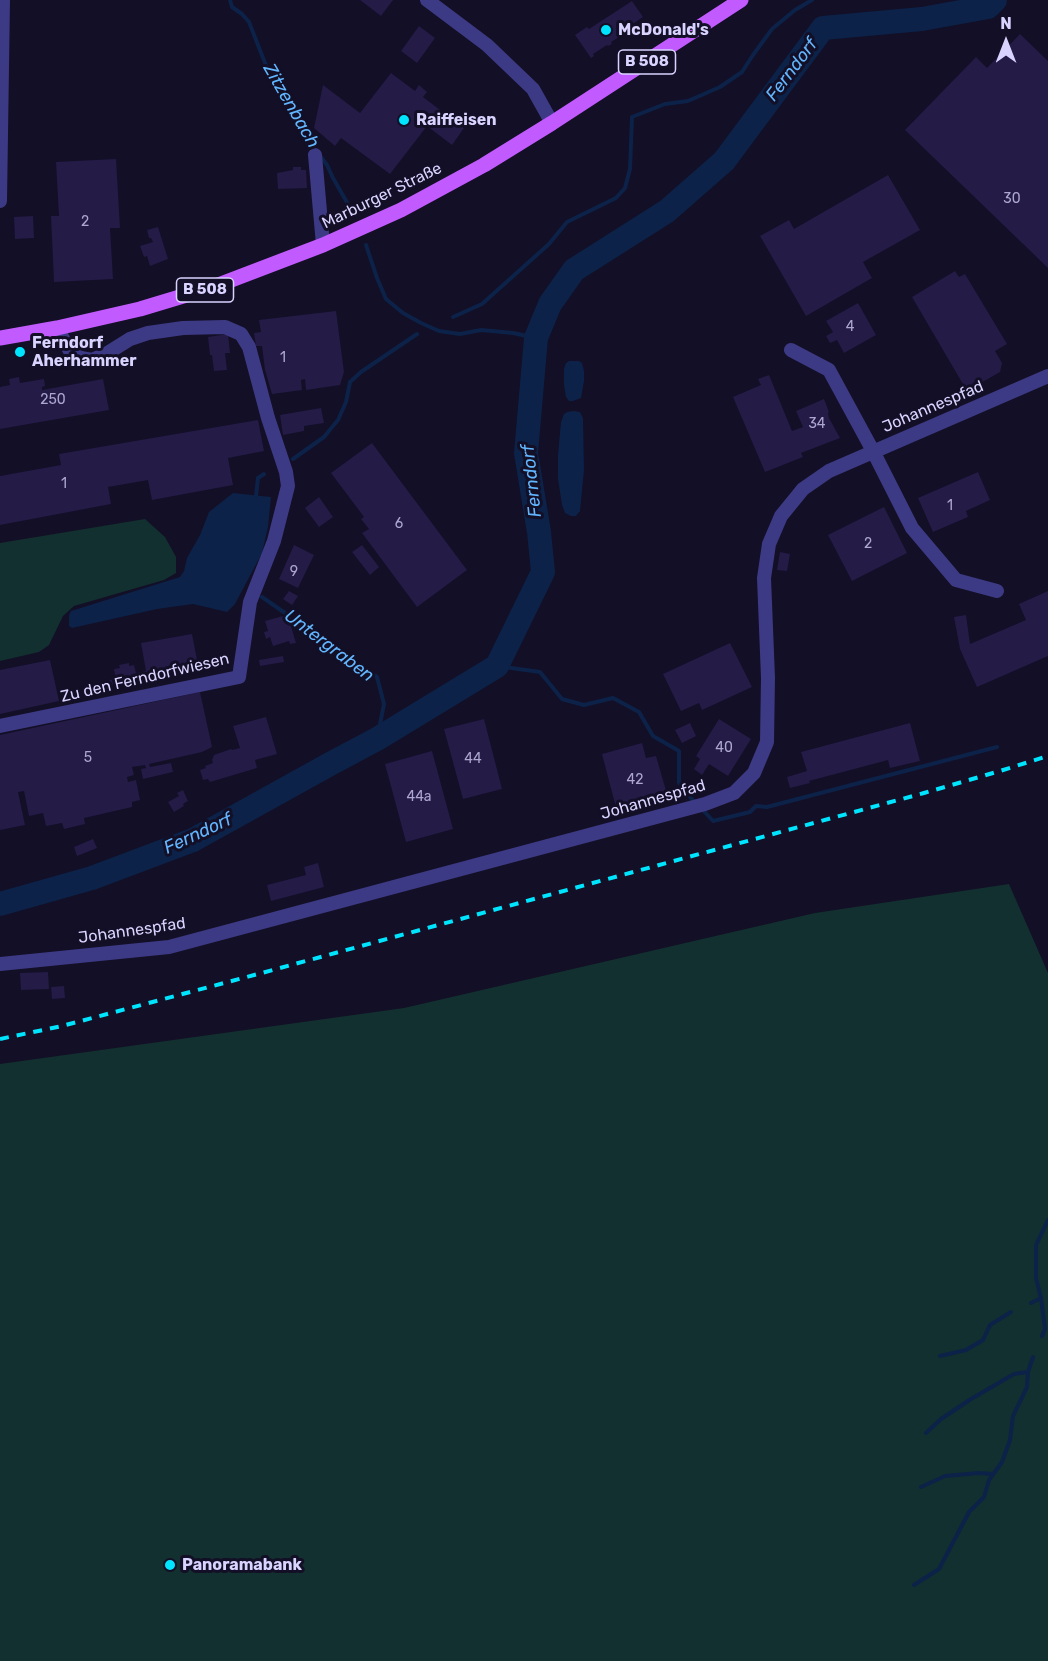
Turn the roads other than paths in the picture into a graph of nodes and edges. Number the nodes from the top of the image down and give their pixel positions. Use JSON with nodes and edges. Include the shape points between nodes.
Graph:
{"nodes":[{"id":1,"x":3,"y":0,"type":"edge"},
{"id":2,"x":427,"y":0,"type":"edge"},
{"id":3,"x":741,"y":0,"type":"edge"},
{"id":4,"x":552,"y":123,"type":"junction"},
{"id":5,"x":315,"y":155,"type":"dead end"},
{"id":6,"x":0,"y":201,"type":"edge"},
{"id":7,"x":322,"y":245,"type":"junction"},
{"id":8,"x":57,"y":328,"type":"junction"},
{"id":9,"x":0,"y":338,"type":"edge"},
{"id":10,"x":791,"y":350,"type":"dead end"},
{"id":11,"x":1048,"y":376,"type":"edge"},
{"id":12,"x":873,"y":451,"type":"junction"},
{"id":13,"x":997,"y":591,"type":"dead end"},
{"id":14,"x":0,"y":726,"type":"edge"},
{"id":15,"x":0,"y":964,"type":"edge"}],
"edges":[{"from":1,"to":6,"type":"street"},
{"from":2,"to":4,"type":"street","via":[[487,45],[533,89]]},
{"from":3,"to":4,"type":"main road","name":"Marburger Straße","number":"B 508"},
{"from":4,"to":7,"type":"main road","name":"Marburger Straße","number":"B 508","via":[[401,210]]},
{"from":5,"to":7,"type":"street"},
{"from":7,"to":8,"type":"main road","name":"Marburger Straße","number":"B 508","via":[[213,287]]},
{"from":8,"to":9,"type":"main road","name":"Marburger Straße","number":"B 508"},
{"from":8,"to":14,"type":"street","name":"Zu den Ferndorfwiesen","via":[[70,351],[92,360],[148,333],[225,327],[241,334],[249,347],[288,486],[274,541],[250,602],[239,677]]},
{"from":10,"to":12,"type":"street","via":[[829,370]]},
{"from":11,"to":12,"type":"street","name":"Johannespfad"},
{"from":12,"to":13,"type":"street","via":[[912,528],[956,580]]},
{"from":12,"to":15,"type":"street","name":"Johannespfad","via":[[829,471],[803,489],[781,516],[769,544],[764,578],[767,742],[754,773],[734,793],[169,947]]}]}
